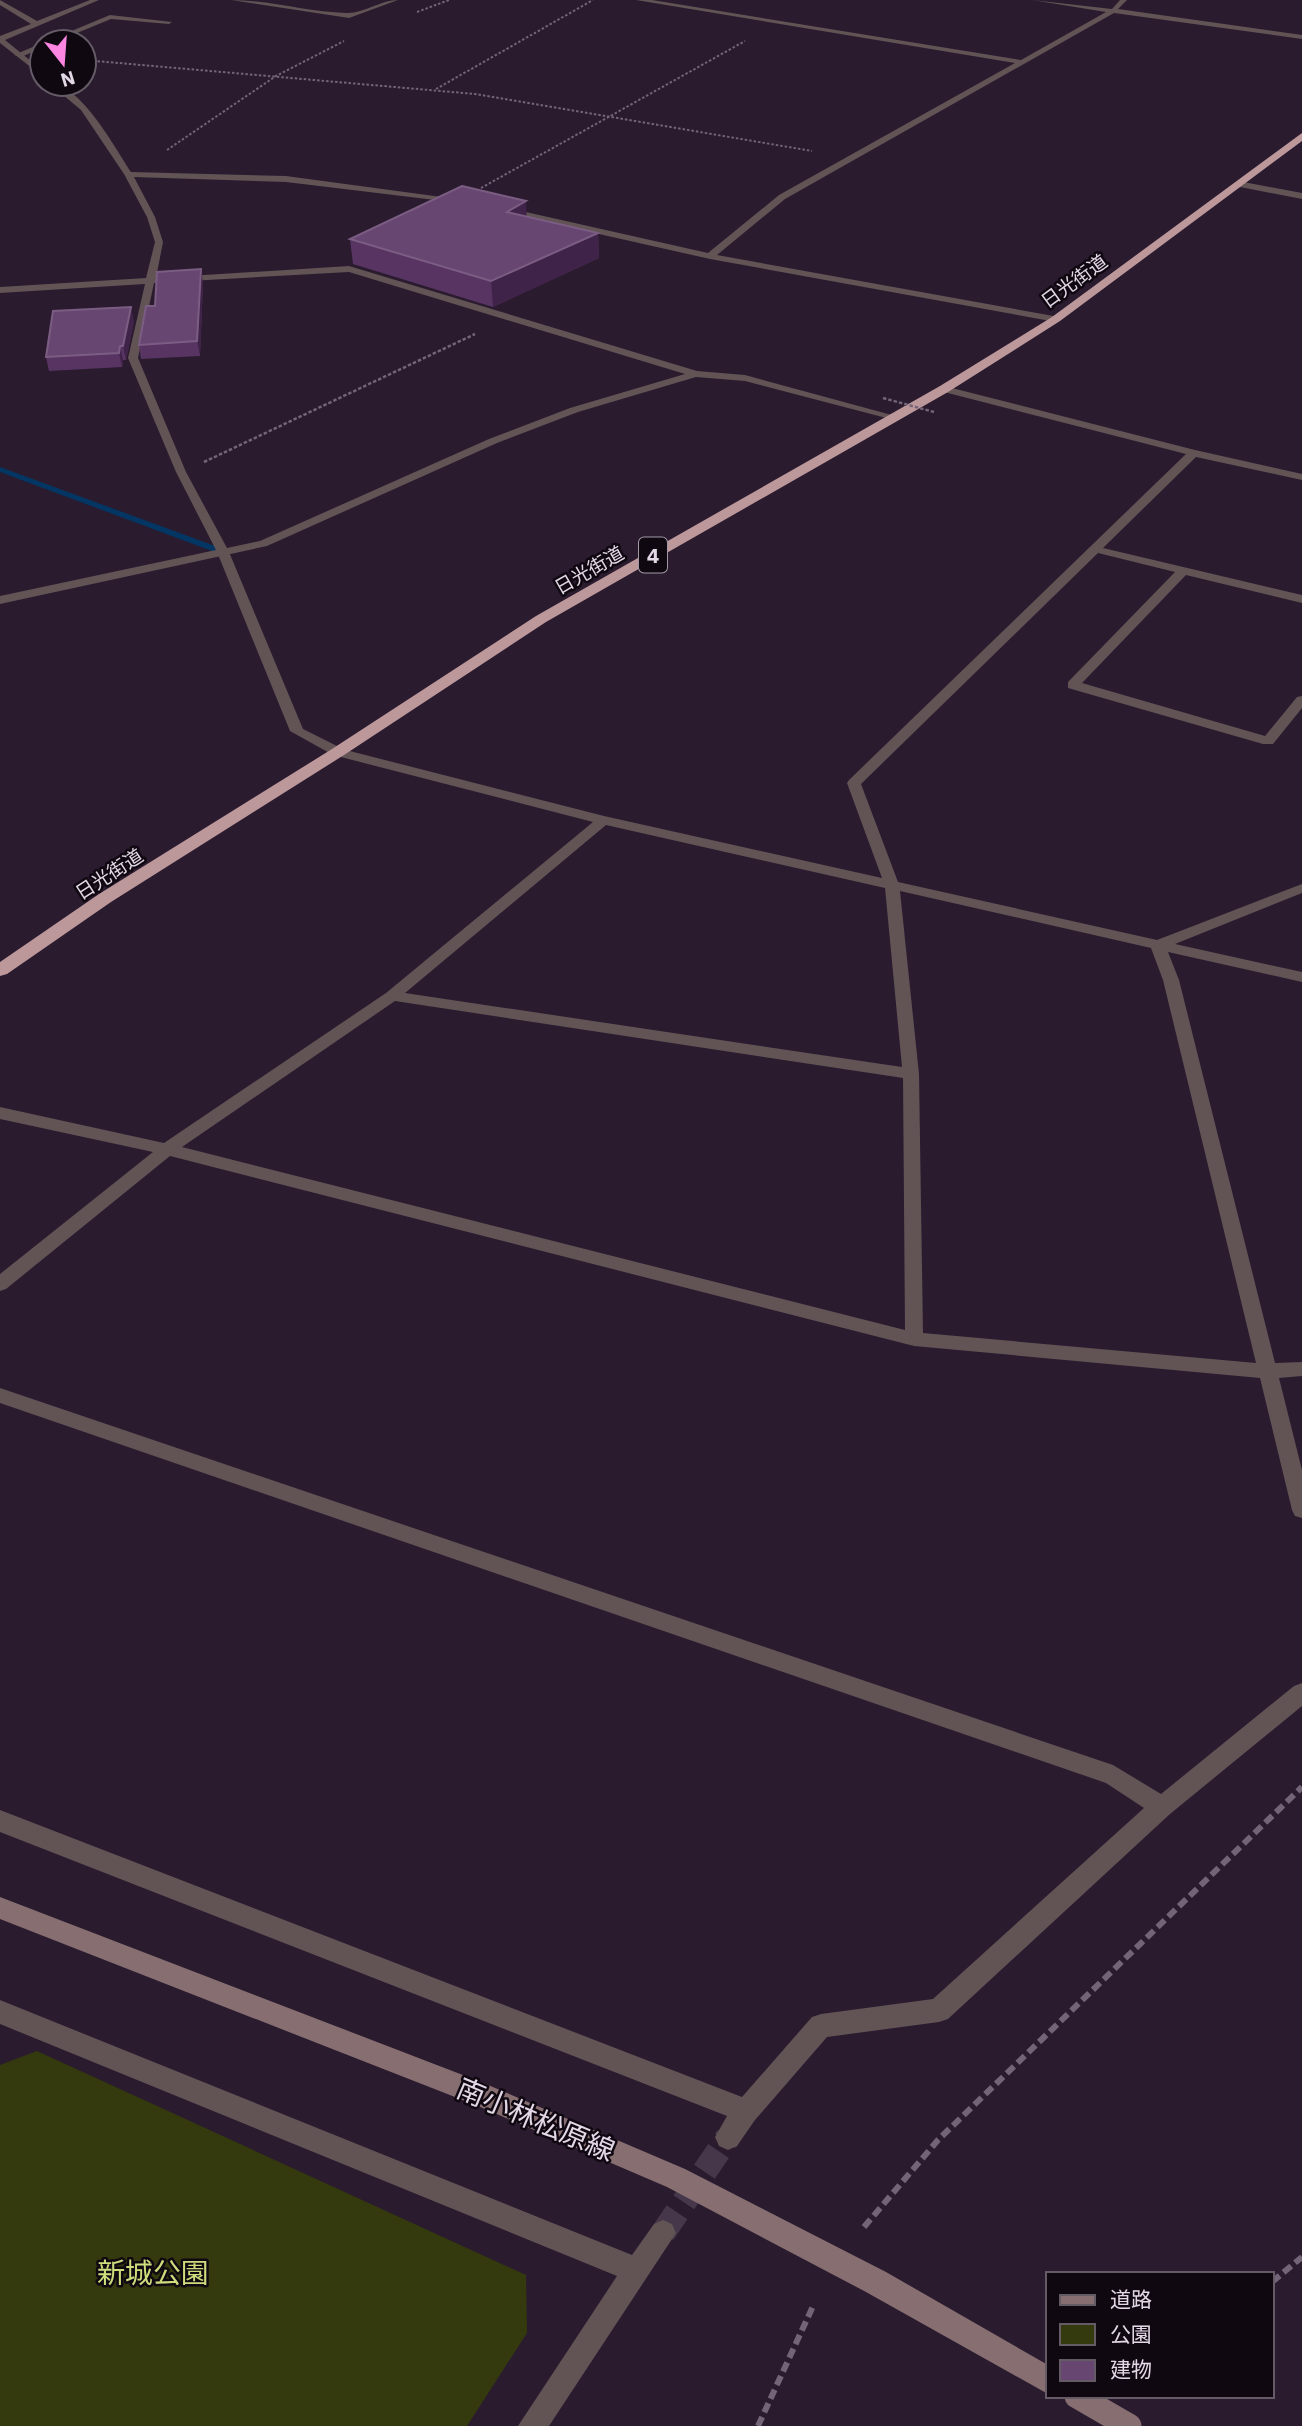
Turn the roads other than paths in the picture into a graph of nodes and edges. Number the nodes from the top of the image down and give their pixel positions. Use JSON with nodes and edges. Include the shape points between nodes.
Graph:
{"nodes":[{"id":1,"x":96,"y":0,"type":"edge"},
{"id":2,"x":234,"y":0,"type":"edge"},
{"id":3,"x":395,"y":0,"type":"edge"},
{"id":4,"x":639,"y":0,"type":"edge"},
{"id":5,"x":1035,"y":0,"type":"edge"},
{"id":6,"x":1124,"y":0,"type":"edge"},
{"id":7,"x":0,"y":2,"type":"edge"},
{"id":8,"x":1113,"y":11,"type":"junction"},
{"id":9,"x":169,"y":22,"type":"dead end"},
{"id":10,"x":38,"y":25,"type":"junction"},
{"id":11,"x":83,"y":28,"type":"edge"},
{"id":12,"x":1302,"y":37,"type":"edge"},
{"id":13,"x":0,"y":39,"type":"edge"},
{"id":14,"x":28,"y":51,"type":"edge"},
{"id":15,"x":18,"y":55,"type":"junction"},
{"id":16,"x":1022,"y":62,"type":"junction"},
{"id":17,"x":28,"y":63,"type":"edge"},
{"id":18,"x":71,"y":98,"type":"edge"},
{"id":19,"x":1302,"y":136,"type":"edge"},
{"id":20,"x":128,"y":174,"type":"junction"},
{"id":21,"x":1237,"y":184,"type":"junction"},
{"id":22,"x":1302,"y":195,"type":"edge"},
{"id":23,"x":472,"y":203,"type":"edge"},
{"id":24,"x":499,"y":209,"type":"edge"},
{"id":25,"x":710,"y":256,"type":"junction"},
{"id":26,"x":151,"y":281,"type":"junction"},
{"id":27,"x":0,"y":290,"type":"edge"},
{"id":28,"x":1056,"y":318,"type":"junction"},
{"id":29,"x":696,"y":374,"type":"junction"},
{"id":30,"x":944,"y":389,"type":"junction"},
{"id":31,"x":894,"y":417,"type":"junction"},
{"id":32,"x":1195,"y":453,"type":"junction"},
{"id":33,"x":1302,"y":477,"type":"edge"},
{"id":34,"x":1095,"y":549,"type":"junction"},
{"id":35,"x":223,"y":552,"type":"junction"},
{"id":36,"x":1183,"y":570,"type":"junction"},
{"id":37,"x":1302,"y":599,"type":"edge"},
{"id":38,"x":0,"y":600,"type":"edge"},
{"id":39,"x":1302,"y":700,"type":"edge"},
{"id":40,"x":338,"y":751,"type":"junction"},
{"id":41,"x":603,"y":820,"type":"junction"},
{"id":42,"x":891,"y":886,"type":"junction"},
{"id":43,"x":1302,"y":888,"type":"edge"},
{"id":44,"x":1157,"y":945,"type":"junction"},
{"id":45,"x":0,"y":970,"type":"edge"},
{"id":46,"x":1302,"y":977,"type":"edge"},
{"id":47,"x":392,"y":996,"type":"junction"},
{"id":48,"x":911,"y":1074,"type":"junction"},
{"id":49,"x":0,"y":1113,"type":"edge"},
{"id":50,"x":167,"y":1149,"type":"junction"},
{"id":51,"x":0,"y":1284,"type":"edge"},
{"id":52,"x":914,"y":1339,"type":"junction"},
{"id":53,"x":1302,"y":1369,"type":"edge"},
{"id":54,"x":1266,"y":1371,"type":"junction"},
{"id":55,"x":0,"y":1395,"type":"edge"},
{"id":56,"x":1302,"y":1510,"type":"edge"},
{"id":57,"x":1302,"y":1693,"type":"edge"},
{"id":58,"x":1162,"y":1807,"type":"junction"},
{"id":59,"x":0,"y":1821,"type":"edge"},
{"id":60,"x":0,"y":1908,"type":"edge"},
{"id":61,"x":2,"y":2017,"type":"edge"},
{"id":62,"x":746,"y":2110,"type":"junction"},
{"id":63,"x":728,"y":2137,"type":"tunnel mouth"},
{"id":64,"x":663,"y":2232,"type":"tunnel mouth"},
{"id":65,"x":637,"y":2271,"type":"junction"},
{"id":66,"x":1046,"y":2379,"type":"edge"},
{"id":67,"x":1080,"y":2398,"type":"edge"},
{"id":68,"x":532,"y":2426,"type":"edge"},
{"id":69,"x":1129,"y":2426,"type":"edge"}],
"edges":[{"from":1,"to":10,"type":"street"},
{"from":2,"to":3,"type":"street","via":[[349,16]]},
{"from":4,"to":16,"type":"street"},
{"from":5,"to":8,"type":"street"},
{"from":6,"to":8,"type":"street"},
{"from":7,"to":10,"type":"street"},
{"from":8,"to":12,"type":"street"},
{"from":8,"to":16,"type":"street"},
{"from":9,"to":11,"type":"street","via":[[110,17]]},
{"from":10,"to":13,"type":"street"},
{"from":13,"to":15,"type":"street"},
{"from":14,"to":15,"type":"street"},
{"from":15,"to":17,"type":"street"},
{"from":16,"to":25,"type":"street","via":[[782,197]]},
{"from":18,"to":20,"type":"street","via":[[83,108]]},
{"from":19,"to":21,"type":"highway","name":"日光街道","number":"4"},
{"from":20,"to":23,"type":"street","via":[[286,179]]},
{"from":20,"to":26,"type":"street","via":[[159,242]]},
{"from":21,"to":22,"type":"street"},
{"from":21,"to":28,"type":"highway","name":"日光街道","number":"4"},
{"from":24,"to":25,"type":"street"},
{"from":25,"to":28,"type":"street"},
{"from":26,"to":27,"type":"street"},
{"from":26,"to":29,"type":"street","via":[[349,269]]},
{"from":26,"to":35,"type":"street","via":[[133,358],[181,472]]},
{"from":28,"to":30,"type":"highway","name":"日光街道","number":"4"},
{"from":29,"to":31,"type":"street","via":[[745,377]]},
{"from":29,"to":35,"type":"street","via":[[551,419],[263,544]]},
{"from":30,"to":31,"type":"highway","name":"日光街道","number":"4"},
{"from":30,"to":32,"type":"street"},
{"from":31,"to":40,"type":"highway","name":"日光街道","number":"4","via":[[541,619]]},
{"from":32,"to":33,"type":"street"},
{"from":32,"to":34,"type":"street"},
{"from":34,"to":36,"type":"street"},
{"from":34,"to":42,"type":"street","via":[[854,783]]},
{"from":35,"to":38,"type":"street"},
{"from":35,"to":40,"type":"street","via":[[297,731]]},
{"from":36,"to":37,"type":"street"},
{"from":36,"to":39,"type":"street","via":[[1073,685],[1268,741]]},
{"from":40,"to":41,"type":"street"},
{"from":40,"to":45,"type":"highway","name":"日光街道","number":"4"},
{"from":41,"to":42,"type":"street"},
{"from":41,"to":47,"type":"street"},
{"from":42,"to":44,"type":"street"},
{"from":42,"to":48,"type":"street"},
{"from":43,"to":44,"type":"street"},
{"from":44,"to":46,"type":"street"},
{"from":44,"to":54,"type":"street","via":[[1171,979]]},
{"from":47,"to":48,"type":"street"},
{"from":47,"to":50,"type":"street"},
{"from":48,"to":52,"type":"street"},
{"from":49,"to":50,"type":"street"},
{"from":50,"to":51,"type":"street"},
{"from":50,"to":52,"type":"street"},
{"from":52,"to":54,"type":"street"},
{"from":53,"to":54,"type":"street"},
{"from":54,"to":56,"type":"street"},
{"from":55,"to":58,"type":"street","via":[[1113,1775]]},
{"from":57,"to":58,"type":"street"},
{"from":58,"to":62,"type":"street","via":[[939,2010],[821,2026]]},
{"from":59,"to":62,"type":"street"},
{"from":60,"to":66,"type":"main road","name":"南小林松原線","via":[[517,2110],[676,2178],[876,2281]]},
{"from":61,"to":65,"type":"street"},
{"from":62,"to":63,"type":"street"},
{"from":64,"to":65,"type":"street"},
{"from":65,"to":68,"type":"street"},
{"from":67,"to":69,"type":"main road","bridge":true}]}
